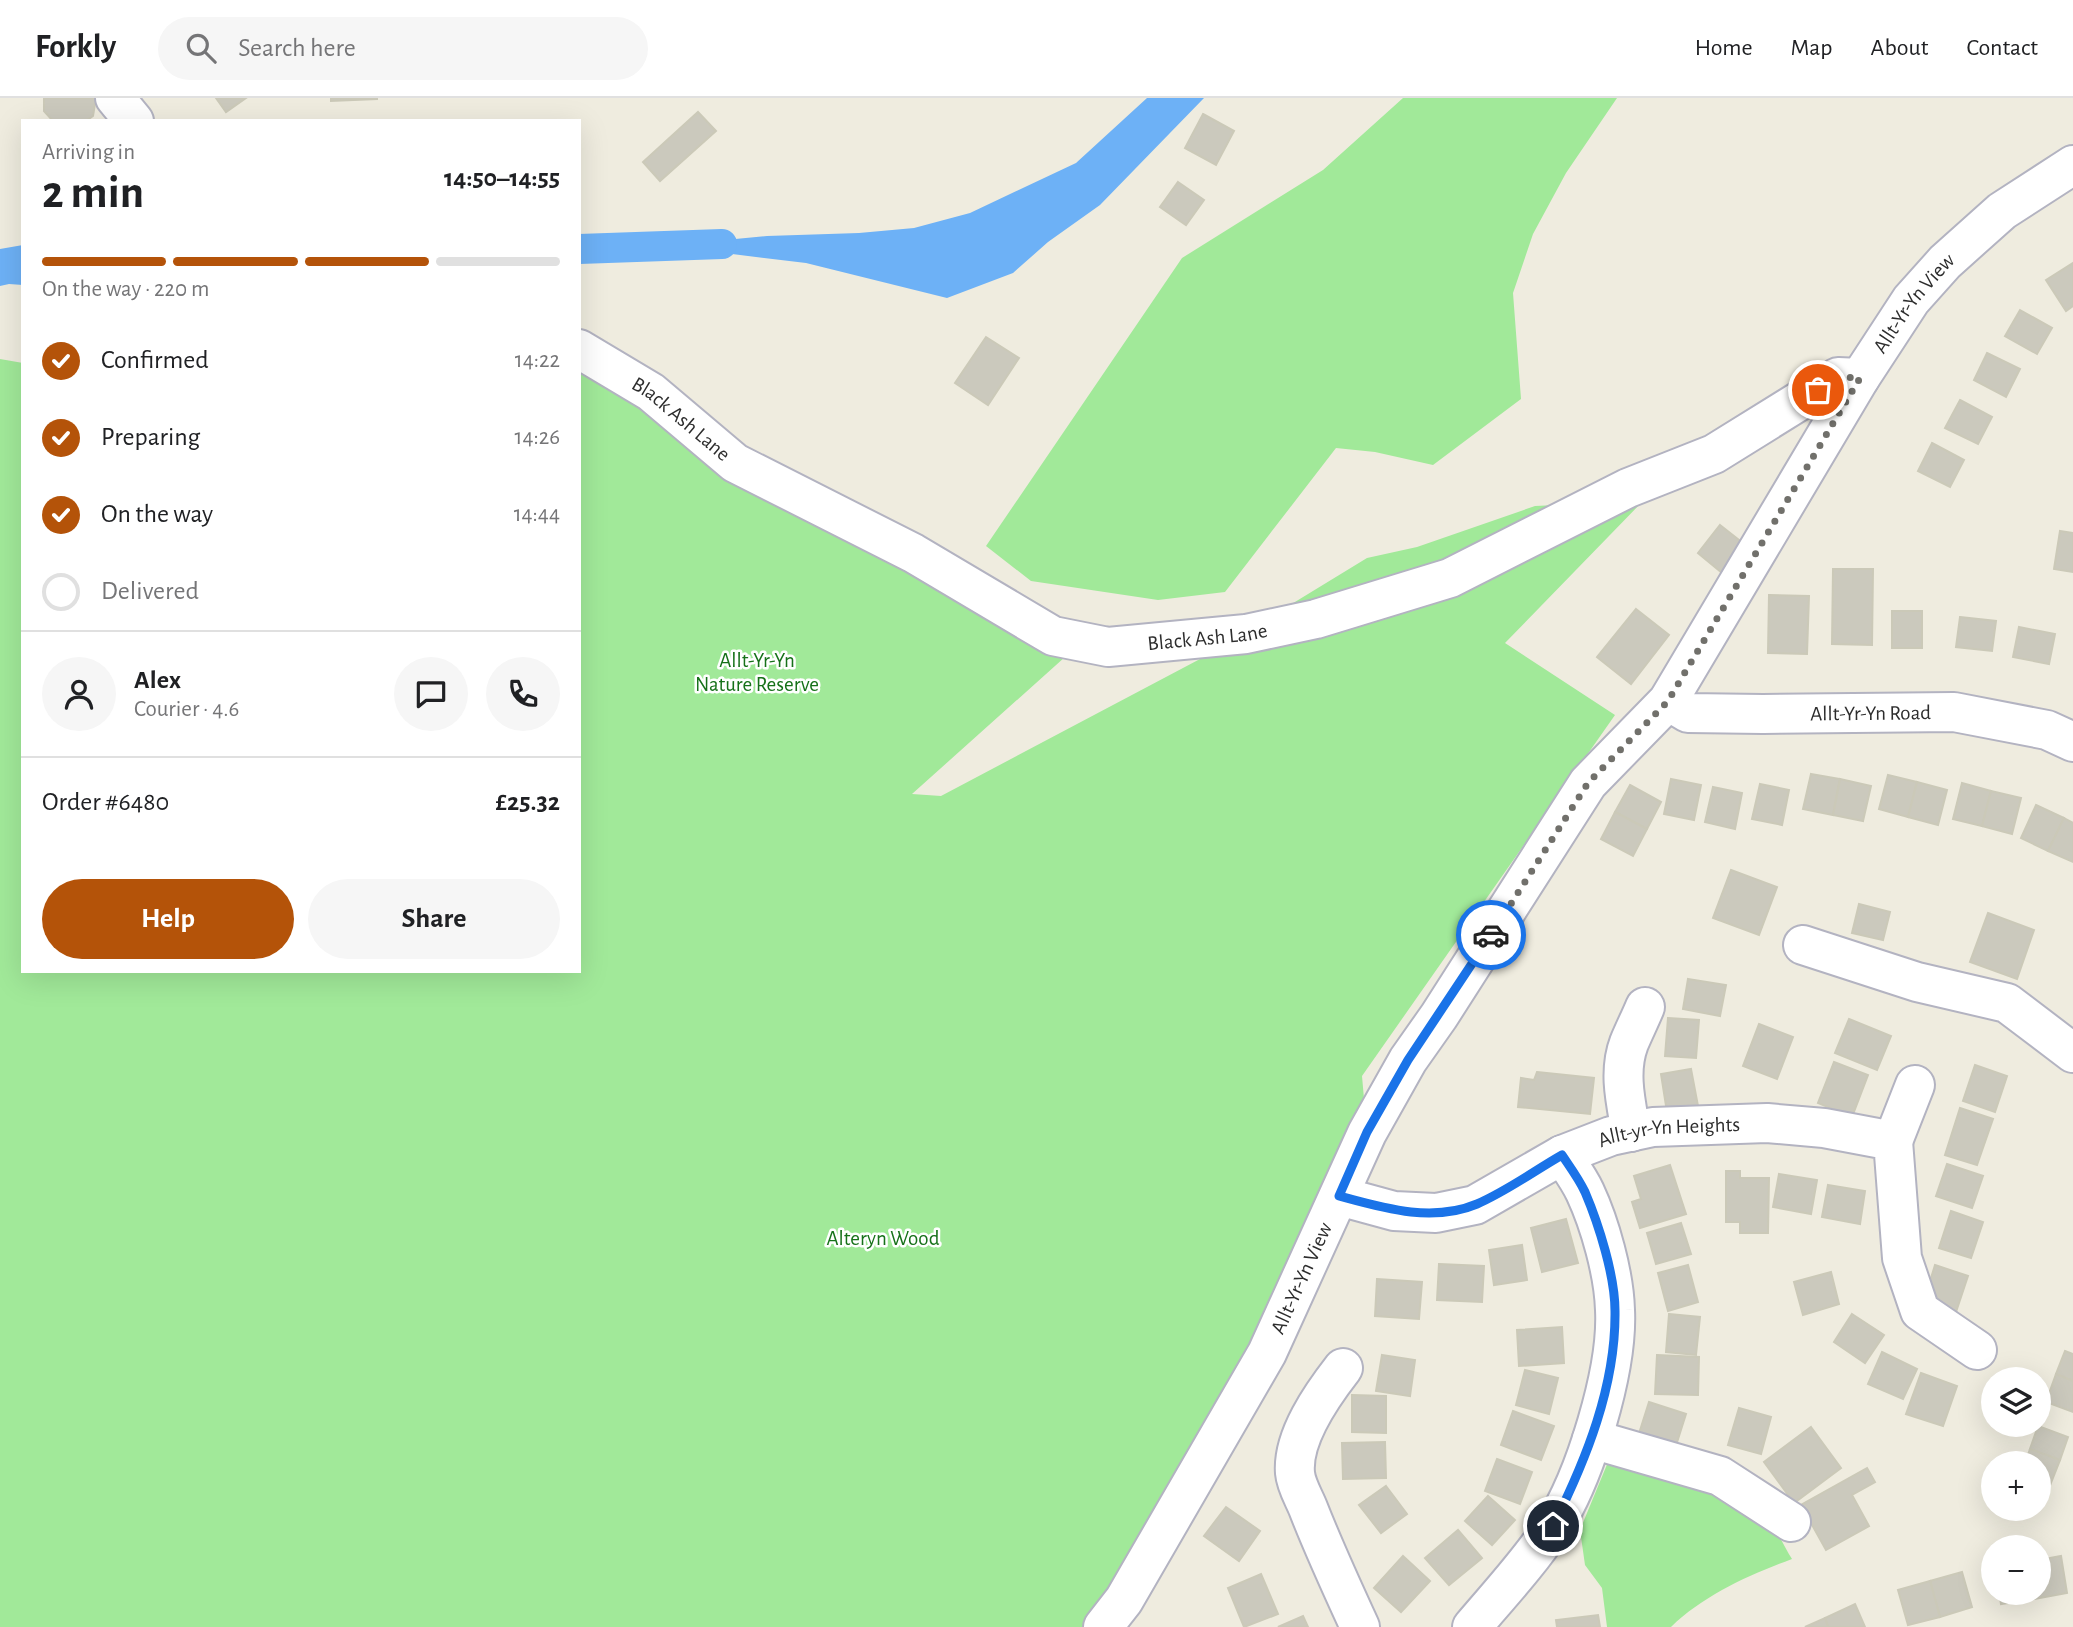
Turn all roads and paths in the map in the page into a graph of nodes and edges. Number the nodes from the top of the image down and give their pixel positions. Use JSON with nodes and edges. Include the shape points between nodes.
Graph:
{"nodes":[{"id":1,"x":115,"y":98,"type":"edge"},
{"id":2,"x":132,"y":119,"type":"edge"},
{"id":3,"x":2073,"y":165,"type":"edge"},
{"id":4,"x":581,"y":350,"type":"edge"},
{"id":5,"x":1860,"y":378,"type":"junction"},
{"id":6,"x":1668,"y":701,"type":"junction"},
{"id":7,"x":2073,"y":742,"type":"edge"},
{"id":8,"x":1803,"y":945,"type":"dead end"},
{"id":9,"x":1645,"y":1007,"type":"dead end"},
{"id":10,"x":2073,"y":1053,"type":"edge"},
{"id":11,"x":1915,"y":1085,"type":"dead end"},
{"id":12,"x":1631,"y":1132,"type":"junction"},
{"id":13,"x":1893,"y":1141,"type":"junction"},
{"id":14,"x":1562,"y":1155,"type":"junction"},
{"id":15,"x":1339,"y":1196,"type":"junction"},
{"id":16,"x":1977,"y":1350,"type":"dead end"},
{"id":17,"x":1343,"y":1368,"type":"dead end"},
{"id":18,"x":1592,"y":1439,"type":"junction"},
{"id":19,"x":1791,"y":1522,"type":"dead end"},
{"id":20,"x":1103,"y":1627,"type":"edge"},
{"id":21,"x":1360,"y":1627,"type":"edge"},
{"id":22,"x":1472,"y":1627,"type":"edge"}],
"edges":[{"from":1,"to":2,"type":"street"},
{"from":3,"to":5,"type":"street","name":"Allt-Yr-Yn View","via":[[2002,211],[1945,262],[1911,300]]},
{"from":4,"to":5,"type":"street","name":"Black Ash Lane","via":[[651,392],[735,463],[913,553],[1053,636],[1108,647],[1246,634],[1316,619],[1450,579],[1628,488],[1714,454],[1838,377]]},
{"from":5,"to":6,"type":"street","name":"Allt-Yr-Yn View"},
{"from":6,"to":7,"type":"street","name":"Allt-Yr-Yn Road","via":[[1688,713],[1954,712],[2047,730]]},
{"from":6,"to":15,"type":"street","name":"Allt-Yr-Yn View","via":[[1588,783],[1408,1060],[1367,1132]]},
{"from":8,"to":10,"type":"street","via":[[1917,982],[2007,1003]]},
{"from":9,"to":12,"type":"street","via":[[1624,1067]]},
{"from":11,"to":13,"type":"street"},
{"from":12,"to":13,"type":"street","name":"Allt-yr-Yn Heights","via":[[1653,1127],[1767,1124],[1824,1128]]},
{"from":12,"to":14,"type":"street","name":"Allt-yr-Yn Heights"},
{"from":13,"to":16,"type":"street","via":[[1902,1258],[1920,1311]]},
{"from":14,"to":15,"type":"street","name":"Allt-yr-Yn Heights","via":[[1475,1205],[1436,1213],[1394,1211]]},
{"from":14,"to":18,"type":"street","via":[[1584,1191],[1609,1270],[1615,1310],[1611,1360]]},
{"from":15,"to":20,"type":"street","name":"Allt-Yr-Yn View","via":[[1267,1353],[1124,1600]]},
{"from":17,"to":21,"type":"street","via":[[1321,1395],[1307,1426],[1297,1452],[1295,1475]]},
{"from":18,"to":19,"type":"street","via":[[1720,1476]]},
{"from":18,"to":22,"type":"street","via":[[1553,1526]]}]}
